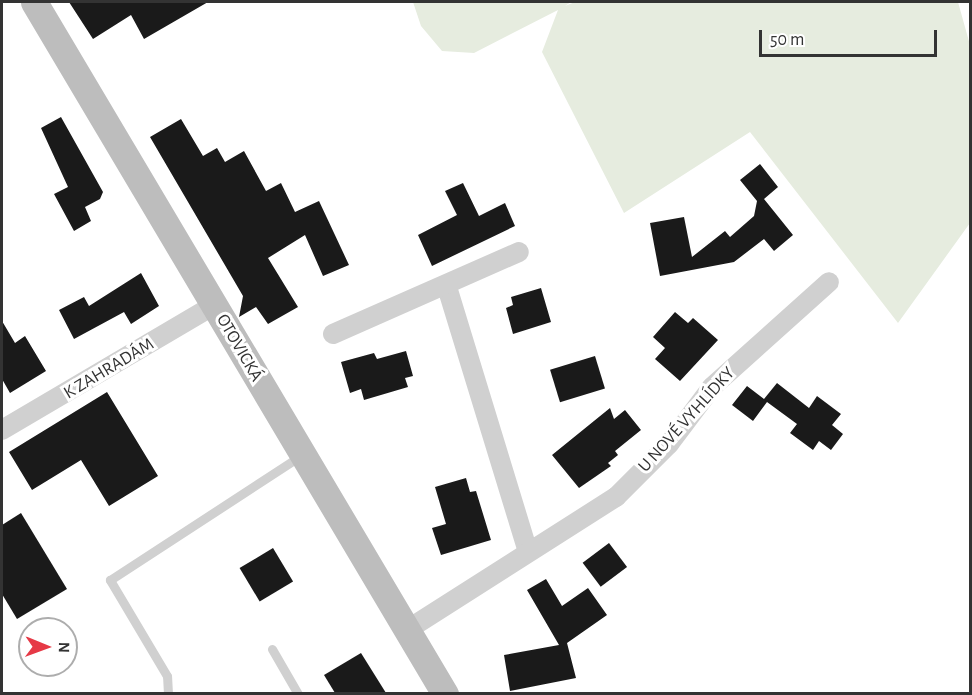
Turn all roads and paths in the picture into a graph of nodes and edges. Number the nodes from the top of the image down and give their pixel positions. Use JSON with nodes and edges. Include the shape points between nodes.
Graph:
{"nodes":[{"id":1,"x":34,"y":2,"type":"edge"},
{"id":2,"x":519,"y":252,"type":"dead end"},
{"id":3,"x":829,"y":282,"type":"dead end"},
{"id":4,"x":447,"y":287,"type":"junction"},
{"id":5,"x":214,"y":305,"type":"junction"},
{"id":6,"x":333,"y":334,"type":"dead end"},
{"id":7,"x":2,"y":430,"type":"edge"},
{"id":8,"x":302,"y":455,"type":"junction"},
{"id":9,"x":528,"y":552,"type":"junction"},
{"id":10,"x":407,"y":630,"type":"junction"},
{"id":11,"x":272,"y":649,"type":"dead end"},
{"id":12,"x":168,"y":693,"type":"edge"},
{"id":13,"x":298,"y":693,"type":"edge"},
{"id":14,"x":445,"y":693,"type":"edge"}],
"edges":[{"from":1,"to":5,"type":"street","name":"OTOVICKÁ"},
{"from":2,"to":4,"type":"street"},
{"from":3,"to":9,"type":"street","name":"U NOVÉ VYHLÍDKY","via":[[711,387],[669,444],[615,497]]},
{"from":4,"to":6,"type":"street"},
{"from":4,"to":9,"type":"street"},
{"from":5,"to":7,"type":"street","name":"K ZAHRADÁM"},
{"from":5,"to":8,"type":"street","name":"OTOVICKÁ"},
{"from":8,"to":10,"type":"street","name":"OTOVICKÁ"},
{"from":8,"to":12,"type":"lane","via":[[110,580],[167,676]]},
{"from":9,"to":10,"type":"street","name":"U NOVÉ VYHLÍDKY"},
{"from":10,"to":14,"type":"street","name":"OTOVICKÁ"},
{"from":11,"to":13,"type":"lane"}]}
